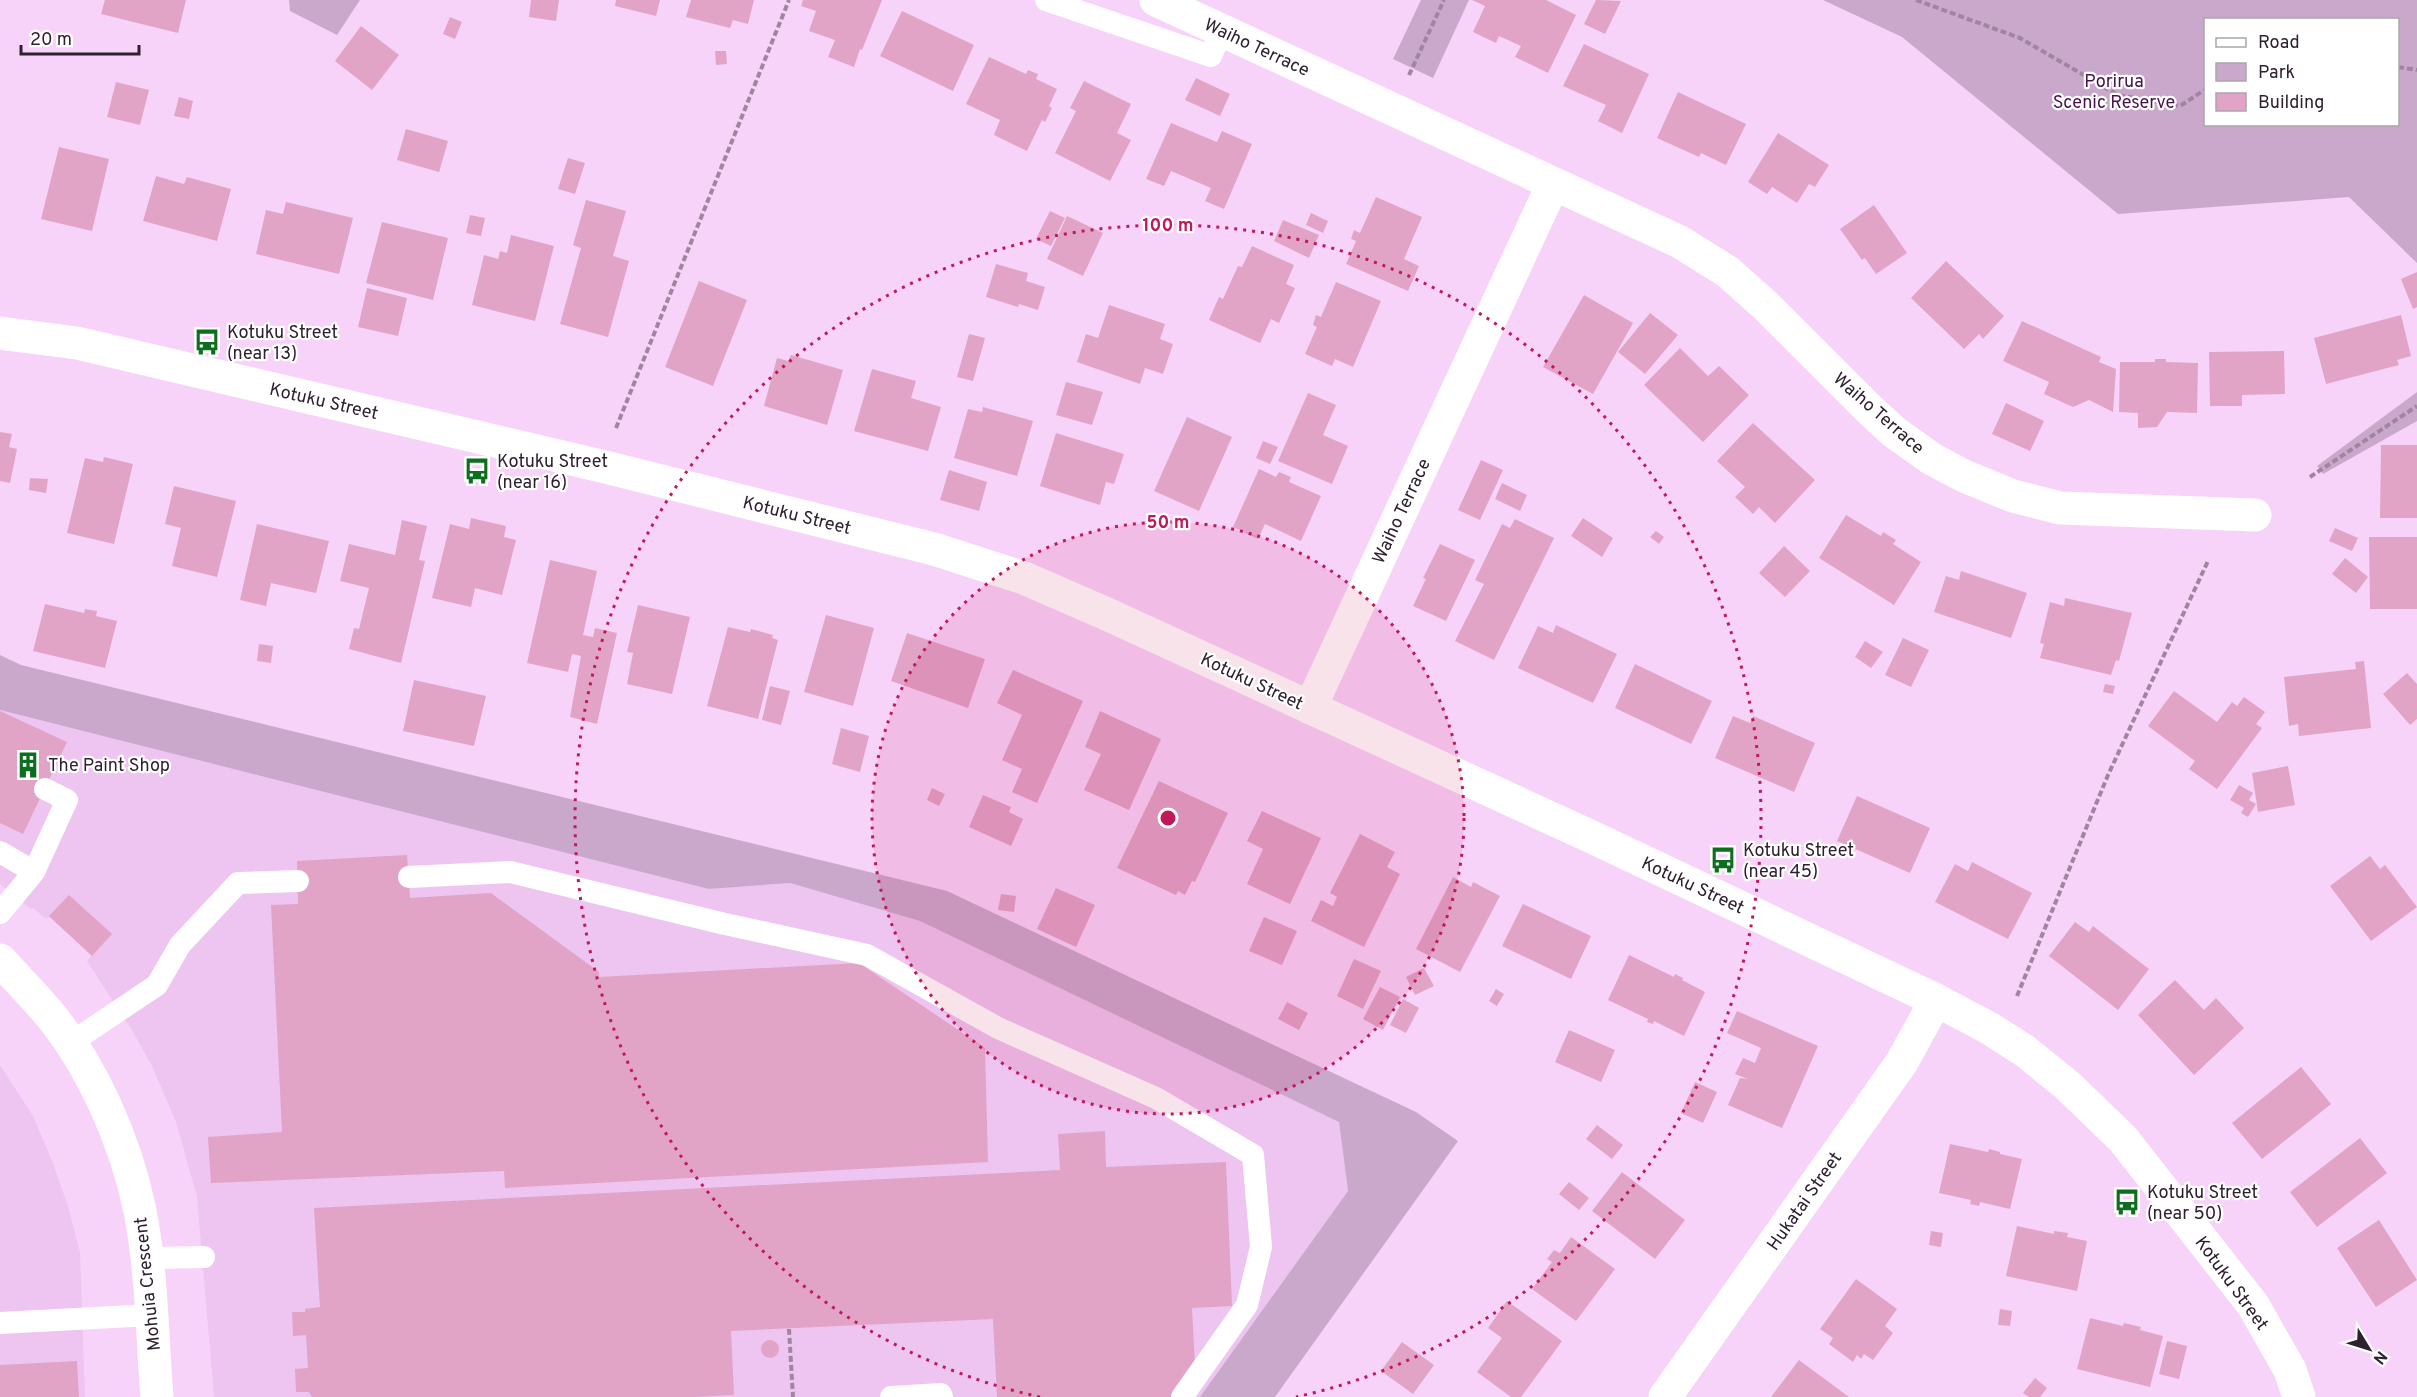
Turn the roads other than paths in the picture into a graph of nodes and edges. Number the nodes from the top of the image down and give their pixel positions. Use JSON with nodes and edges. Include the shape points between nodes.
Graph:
{"nodes":[{"id":1,"x":1046,"y":0,"type":"edge"},
{"id":2,"x":1156,"y":0,"type":"edge"},
{"id":3,"x":1222,"y":31,"type":"junction"},
{"id":4,"x":1554,"y":184,"type":"junction"},
{"id":5,"x":0,"y":333,"type":"edge"},
{"id":6,"x":2255,"y":515,"type":"dead end"},
{"id":7,"x":1310,"y":708,"type":"junction"},
{"id":8,"x":45,"y":789,"type":"dead end"},
{"id":9,"x":0,"y":852,"type":"edge"},
{"id":10,"x":34,"y":873,"type":"junction"},
{"id":11,"x":409,"y":877,"type":"dead end"},
{"id":12,"x":298,"y":881,"type":"dead end"},
{"id":13,"x":0,"y":913,"type":"edge"},
{"id":14,"x":0,"y":960,"type":"edge"},
{"id":15,"x":1936,"y":1000,"type":"junction"},
{"id":16,"x":69,"y":1044,"type":"junction"},
{"id":17,"x":204,"y":1257,"type":"dead end"},
{"id":18,"x":147,"y":1258,"type":"junction"},
{"id":19,"x":151,"y":1315,"type":"junction"},
{"id":20,"x":0,"y":1323,"type":"edge"},
{"id":21,"x":157,"y":1397,"type":"edge"},
{"id":22,"x":891,"y":1397,"type":"edge"},
{"id":23,"x":942,"y":1397,"type":"edge"},
{"id":24,"x":1182,"y":1397,"type":"edge"},
{"id":25,"x":1665,"y":1397,"type":"edge"},
{"id":26,"x":2299,"y":1397,"type":"edge"}],
"edges":[{"from":1,"to":3,"type":"lane","via":[[1211,56]]},
{"from":2,"to":3,"type":"street","name":"Waiho Terrace"},
{"from":3,"to":4,"type":"street","name":"Waiho Terrace"},
{"from":4,"to":6,"type":"street","name":"Waiho Terrace","via":[[1680,242],[1728,272],[1894,432],[1964,476],[2013,496],[2060,508]]},
{"from":4,"to":7,"type":"street","name":"Waiho Terrace"},
{"from":5,"to":7,"type":"street","name":"Kotuku Street","via":[[88,346],[543,452],[934,549],[1024,578]]},
{"from":7,"to":15,"type":"street","name":"Kotuku Street"},
{"from":8,"to":10,"type":"lane","via":[[67,800]]},
{"from":9,"to":10,"type":"lane"},
{"from":10,"to":13,"type":"lane"},
{"from":11,"to":24,"type":"lane","via":[[510,873],[867,955],[998,1028],[1156,1098],[1253,1155],[1261,1247],[1247,1305]]},
{"from":12,"to":16,"type":"lane","via":[[238,883],[180,945],[157,985]]},
{"from":14,"to":16,"type":"street","name":"Mohuia Crescent","via":[[48,1012]]},
{"from":15,"to":25,"type":"street","name":"Hukatai Street","via":[[1902,1062]]},
{"from":15,"to":26,"type":"street","name":"Kotuku Street","via":[[2025,1051],[2123,1139],[2253,1305],[2290,1370]]},
{"from":16,"to":18,"type":"street","name":"Mohuia Crescent","via":[[112,1119],[127,1159]]},
{"from":17,"to":18,"type":"lane"},
{"from":18,"to":19,"type":"street","name":"Mohuia Crescent"},
{"from":19,"to":20,"type":"lane"},
{"from":19,"to":21,"type":"street","name":"Mohuia Crescent"},
{"from":22,"to":23,"type":"lane"}]}
